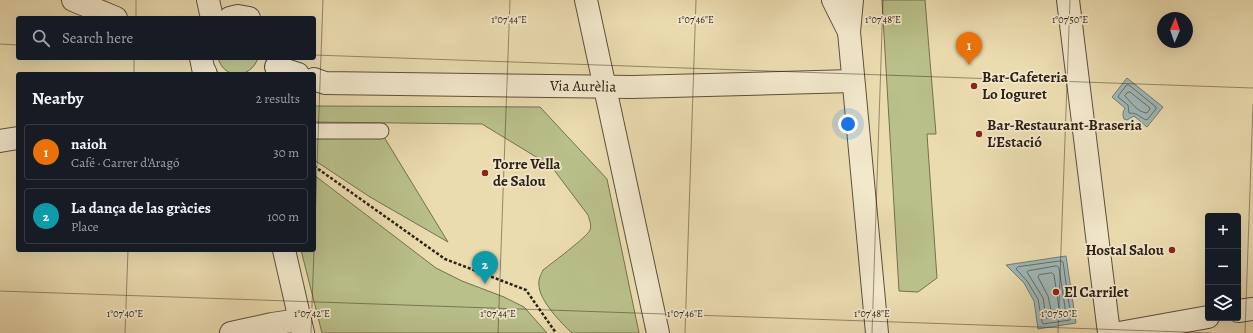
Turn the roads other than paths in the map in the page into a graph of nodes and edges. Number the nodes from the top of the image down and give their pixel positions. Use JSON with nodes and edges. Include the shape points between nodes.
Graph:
{"nodes":[{"id":1,"x":73,"y":0,"type":"edge"},
{"id":2,"x":208,"y":0,"type":"edge"},
{"id":3,"x":586,"y":0,"type":"edge"},
{"id":4,"x":833,"y":0,"type":"edge"},
{"id":5,"x":852,"y":0,"type":"edge"},
{"id":6,"x":1068,"y":0,"type":"edge"},
{"id":7,"x":111,"y":16,"type":"edge"},
{"id":8,"x":212,"y":16,"type":"edge"},
{"id":9,"x":850,"y":32,"type":"junction"},
{"id":10,"x":201,"y":60,"type":"edge"},
{"id":11,"x":275,"y":66,"type":"edge"},
{"id":12,"x":205,"y":72,"type":"edge"},
{"id":13,"x":292,"y":72,"type":"edge"},
{"id":14,"x":316,"y":80,"type":"edge"},
{"id":15,"x":853,"y":80,"type":"junction"},
{"id":16,"x":604,"y":86,"type":"junction"},
{"id":17,"x":316,"y":131,"type":"edge"},
{"id":18,"x":381,"y":131,"type":"dead end"},
{"id":19,"x":16,"y":138,"type":"edge"},
{"id":20,"x":0,"y":142,"type":"edge"},
{"id":21,"x":284,"y":252,"type":"edge"},
{"id":22,"x":1253,"y":309,"type":"edge"},
{"id":23,"x":1241,"y":311,"type":"edge"},
{"id":24,"x":1205,"y":318,"type":"edge"},
{"id":25,"x":301,"y":326,"type":"edge"},
{"id":26,"x":231,"y":333,"type":"edge"},
{"id":27,"x":658,"y":333,"type":"edge"},
{"id":28,"x":877,"y":333,"type":"edge"},
{"id":29,"x":1109,"y":333,"type":"edge"},
{"id":30,"x":1118,"y":333,"type":"edge"}],
"edges":[{"from":1,"to":7,"type":"street"},
{"from":2,"to":8,"type":"street"},
{"from":3,"to":16,"type":"street"},
{"from":4,"to":9,"type":"street"},
{"from":5,"to":9,"type":"street"},
{"from":6,"to":29,"type":"street"},
{"from":9,"to":15,"type":"street"},
{"from":10,"to":12,"type":"street"},
{"from":11,"to":13,"type":"street"},
{"from":14,"to":16,"type":"street","name":"Via Aurèlia","via":[[325,82]]},
{"from":15,"to":16,"type":"street","name":"Via Aurèlia"},
{"from":15,"to":28,"type":"street"},
{"from":16,"to":27,"type":"street"},
{"from":17,"to":18,"type":"lane"},
{"from":19,"to":20,"type":"street"},
{"from":21,"to":25,"type":"street"},
{"from":22,"to":23,"type":"street"},
{"from":24,"to":30,"type":"street"},
{"from":25,"to":26,"type":"street","via":[[272,324]]}]}
